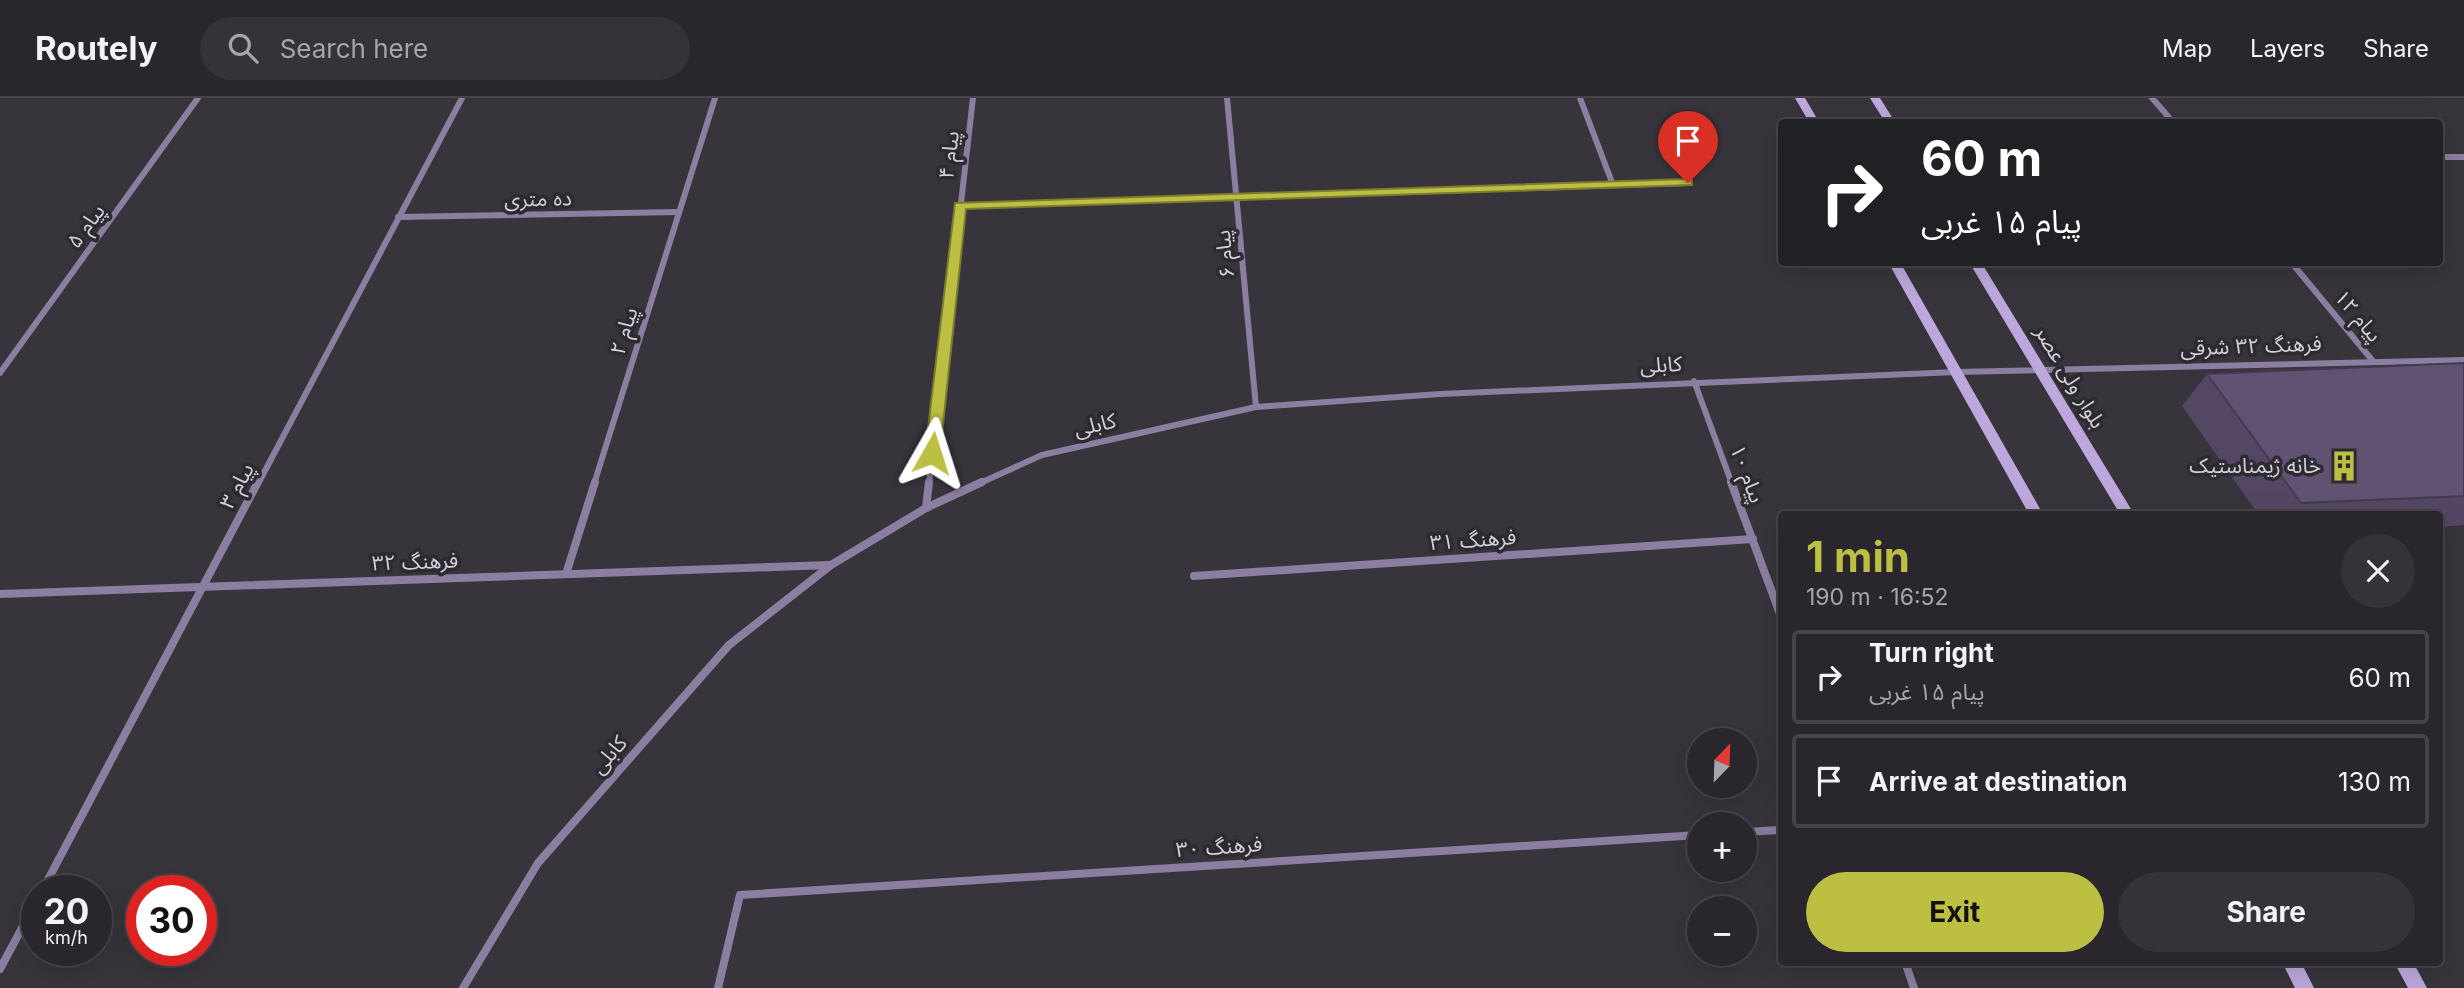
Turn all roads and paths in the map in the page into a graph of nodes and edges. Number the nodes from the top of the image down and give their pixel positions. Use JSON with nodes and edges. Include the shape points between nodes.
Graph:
{"nodes":[{"id":1,"x":198,"y":98,"type":"edge"},
{"id":2,"x":462,"y":98,"type":"edge"},
{"id":3,"x":715,"y":98,"type":"edge"},
{"id":4,"x":973,"y":98,"type":"edge"},
{"id":5,"x":1227,"y":98,"type":"edge"},
{"id":6,"x":1580,"y":98,"type":"edge"},
{"id":7,"x":1800,"y":98,"type":"edge"},
{"id":8,"x":1875,"y":98,"type":"edge"},
{"id":9,"x":2152,"y":98,"type":"edge"},
{"id":10,"x":1812,"y":119,"type":"edge"},
{"id":11,"x":1888,"y":119,"type":"edge"},
{"id":12,"x":2170,"y":119,"type":"edge"},
{"id":13,"x":2443,"y":157,"type":"edge"},
{"id":14,"x":2464,"y":157,"type":"edge"},
{"id":15,"x":1688,"y":183,"type":"dead end"},
{"id":16,"x":1613,"y":185,"type":"junction"},
{"id":17,"x":1235,"y":197,"type":"junction"},
{"id":18,"x":960,"y":206,"type":"junction"},
{"id":19,"x":679,"y":212,"type":"junction"},
{"id":20,"x":398,"y":217,"type":"junction"},
{"id":21,"x":1896,"y":266,"type":"edge"},
{"id":22,"x":1977,"y":266,"type":"edge"},
{"id":23,"x":2294,"y":266,"type":"edge"},
{"id":24,"x":2372,"y":360,"type":"junction"},
{"id":25,"x":2464,"y":360,"type":"edge"},
{"id":26,"x":2039,"y":370,"type":"junction"},
{"id":27,"x":1957,"y":372,"type":"junction"},
{"id":28,"x":0,"y":373,"type":"edge"},
{"id":29,"x":1694,"y":381,"type":"junction"},
{"id":30,"x":1256,"y":407,"type":"junction"},
{"id":31,"x":926,"y":508,"type":"junction"},
{"id":32,"x":2034,"y":511,"type":"edge"},
{"id":33,"x":2125,"y":511,"type":"edge"},
{"id":34,"x":1753,"y":539,"type":"junction"},
{"id":35,"x":831,"y":565,"type":"junction"},
{"id":36,"x":566,"y":574,"type":"junction"},
{"id":37,"x":1194,"y":576,"type":"dead end"},
{"id":38,"x":203,"y":587,"type":"junction"},
{"id":39,"x":0,"y":594,"type":"edge"},
{"id":40,"x":1778,"y":608,"type":"edge"},
{"id":41,"x":1778,"y":830,"type":"edge"},
{"id":42,"x":1757,"y":831,"type":"edge"},
{"id":43,"x":1687,"y":836,"type":"edge"},
{"id":44,"x":50,"y":875,"type":"edge"},
{"id":45,"x":21,"y":930,"type":"edge"},
{"id":46,"x":1906,"y":966,"type":"edge"},
{"id":47,"x":2293,"y":966,"type":"edge"},
{"id":48,"x":2405,"y":966,"type":"edge"},
{"id":49,"x":0,"y":969,"type":"edge"},
{"id":50,"x":463,"y":988,"type":"edge"},
{"id":51,"x":718,"y":988,"type":"edge"},
{"id":52,"x":1914,"y":988,"type":"edge"},
{"id":53,"x":2305,"y":988,"type":"edge"},
{"id":54,"x":2418,"y":988,"type":"edge"}],
"edges":[{"from":1,"to":28,"type":"street","name":"پیام ۵"},
{"from":2,"to":20,"type":"street","name":"پیام ۳"},
{"from":3,"to":19,"type":"street","name":"پیام ۲"},
{"from":4,"to":18,"type":"street","name":"پیام ۴"},
{"from":5,"to":17,"type":"street","name":"پیام ۶"},
{"from":6,"to":16,"type":"street"},
{"from":7,"to":10,"type":"main road"},
{"from":8,"to":11,"type":"main road"},
{"from":9,"to":12,"type":"street"},
{"from":13,"to":14,"type":"street"},
{"from":15,"to":16,"type":"street"},
{"from":16,"to":17,"type":"street"},
{"from":17,"to":18,"type":"street"},
{"from":17,"to":30,"type":"street","name":"پیام ۶"},
{"from":18,"to":31,"type":"street","name":"پیام ۴"},
{"from":19,"to":20,"type":"street","name":"ده متری"},
{"from":19,"to":36,"type":"street","name":"پیام ۲"},
{"from":20,"to":38,"type":"street","name":"پیام ۳"},
{"from":21,"to":27,"type":"main road"},
{"from":22,"to":26,"type":"main road","name":"بلوار ولی عصر"},
{"from":23,"to":24,"type":"street","name":"پیام ۱۲"},
{"from":24,"to":25,"type":"street","name":"فرهنگ ۳۲ شرقی"},
{"from":24,"to":26,"type":"street","name":"فرهنگ ۳۲ شرقی"},
{"from":26,"to":27,"type":"street","name":"فرهنگ ۳۲ شرقی"},
{"from":26,"to":33,"type":"main road","name":"بلوار ولی عصر"},
{"from":27,"to":29,"type":"street","name":"کابلی"},
{"from":27,"to":32,"type":"main road"},
{"from":29,"to":30,"type":"street","name":"کابلی"},
{"from":29,"to":34,"type":"street","name":"پیام ۱۰"},
{"from":30,"to":31,"type":"street","name":"کابلی","via":[[1042,455]]},
{"from":31,"to":35,"type":"street","name":"کابلی"},
{"from":34,"to":37,"type":"street","name":"فرهنگ ۳۱"},
{"from":34,"to":40,"type":"street","name":"پیام ۱۰"},
{"from":35,"to":36,"type":"street","name":"فرهنگ ۳۲"},
{"from":35,"to":50,"type":"street","name":"کابلی","via":[[729,645],[547,852]]},
{"from":36,"to":38,"type":"street","name":"فرهنگ ۳۲"},
{"from":38,"to":39,"type":"street","name":"فرهنگ ۳۲"},
{"from":38,"to":44,"type":"street","name":"پیام ۳"},
{"from":41,"to":42,"type":"street"},
{"from":43,"to":51,"type":"street","name":"فرهنگ ۳۰","via":[[740,895]]},
{"from":45,"to":49,"type":"street"},
{"from":46,"to":52,"type":"street"},
{"from":47,"to":53,"type":"main road"},
{"from":48,"to":54,"type":"main road"}]}
